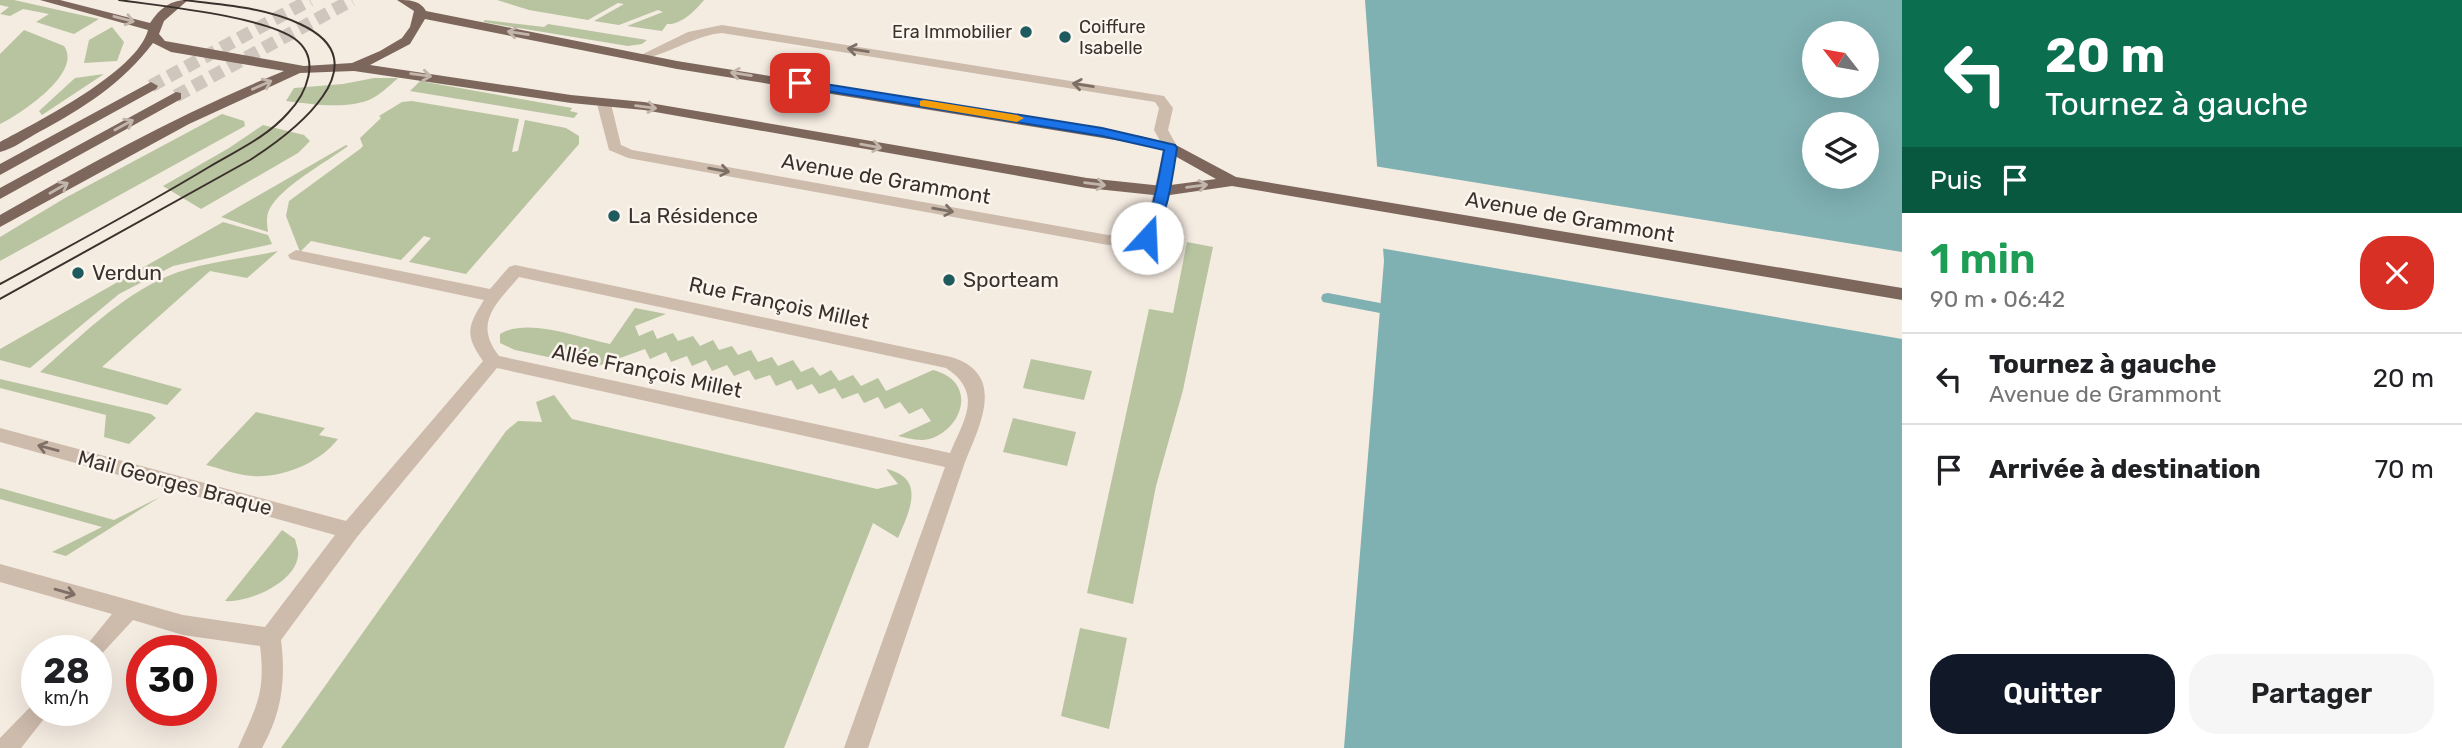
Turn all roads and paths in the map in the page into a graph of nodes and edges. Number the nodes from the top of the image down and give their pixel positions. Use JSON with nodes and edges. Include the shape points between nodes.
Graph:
{"nodes":[{"id":1,"x":46,"y":0,"type":"edge"},
{"id":2,"x":182,"y":0,"type":"edge"},
{"id":3,"x":414,"y":5,"type":"edge"},
{"id":4,"x":153,"y":32,"type":"junction"},
{"id":5,"x":647,"y":55,"type":"junction"},
{"id":6,"x":354,"y":67,"type":"junction"},
{"id":7,"x":299,"y":69,"type":"junction"},
{"id":8,"x":151,"y":86,"type":"tunnel mouth"},
{"id":9,"x":176,"y":96,"type":"tunnel mouth"},
{"id":10,"x":604,"y":104,"type":"junction"},
{"id":11,"x":0,"y":148,"type":"edge"},
{"id":12,"x":1171,"y":148,"type":"junction"},
{"id":13,"x":0,"y":170,"type":"edge"},
{"id":14,"x":1232,"y":181,"type":"junction"},
{"id":15,"x":1163,"y":191,"type":"junction"},
{"id":16,"x":0,"y":194,"type":"edge"},
{"id":17,"x":0,"y":222,"type":"edge"},
{"id":18,"x":296,"y":255,"type":"dead end"},
{"id":19,"x":1902,"y":294,"type":"edge"},
{"id":20,"x":494,"y":296,"type":"junction"},
{"id":21,"x":493,"y":361,"type":"junction"},
{"id":22,"x":0,"y":435,"type":"edge"},
{"id":23,"x":956,"y":461,"type":"junction"},
{"id":24,"x":350,"y":531,"type":"junction"},
{"id":25,"x":0,"y":573,"type":"edge"},
{"id":26,"x":129,"y":610,"type":"junction"},
{"id":27,"x":107,"y":635,"type":"edge"},
{"id":28,"x":270,"y":638,"type":"junction"},
{"id":29,"x":26,"y":726,"type":"edge"},
{"id":30,"x":6,"y":748,"type":"edge"},
{"id":31,"x":250,"y":748,"type":"edge"},
{"id":32,"x":856,"y":748,"type":"edge"}],
"edges":[{"from":1,"to":4,"type":"main road","one_way":true},
{"from":2,"to":4,"type":"main road","via":[[169,9]]},
{"from":5,"to":3,"type":"main road","name":"Avenue de Grammont","one_way":true},
{"from":3,"to":6,"type":"main road","via":[[416,28],[406,41]]},
{"from":4,"to":7,"type":"main road","via":[[161,44],[171,48]]},
{"from":4,"to":11,"type":"main road","via":[[140,54],[106,84]]},
{"from":12,"to":5,"type":"main road","name":"Avenue de Grammont","one_way":true,"via":[[1102,132],[677,65]]},
{"from":12,"to":5,"type":"street","name":"Avenue de Grammont","one_way":true,"via":[[1161,130],[1166,108],[1150,96],[722,29],[700,32]]},
{"from":6,"to":7,"type":"main road"},
{"from":6,"to":10,"type":"main road","name":"Avenue de Grammont","one_way":true},
{"from":17,"to":7,"type":"main road","one_way":true,"via":[[169,130]]},
{"from":8,"to":13,"type":"main road"},
{"from":16,"to":9,"type":"main road","one_way":true},
{"from":10,"to":15,"type":"main road","name":"Avenue de Grammont","one_way":true,"via":[[644,106],[1087,183]]},
{"from":10,"to":15,"type":"street","name":"Avenue de Grammont","one_way":true,"via":[[614,147],[628,154],[1108,240],[1147,238]]},
{"from":12,"to":14,"type":"main road","name":"Avenue de Grammont"},
{"from":12,"to":15,"type":"street","name":"Avenue de Grammont"},
{"from":15,"to":14,"type":"main road","name":"Avenue de Grammont","one_way":true},
{"from":14,"to":19,"type":"main road","name":"Avenue de Grammont"},
{"from":18,"to":20,"type":"street"},
{"from":20,"to":21,"type":"street","name":"Rue François Millet","via":[[476,335]]},
{"from":20,"to":23,"type":"street","name":"Rue François Millet","via":[[515,271],[951,363],[966,370],[979,400]]},
{"from":21,"to":23,"type":"street","name":"Allée François Millet"},
{"from":21,"to":24,"type":"street"},
{"from":24,"to":22,"type":"street","name":"Mail Georges Braque","one_way":true},
{"from":23,"to":32,"type":"street"},
{"from":24,"to":28,"type":"street"},
{"from":25,"to":26,"type":"street","one_way":true},
{"from":26,"to":27,"type":"street"},
{"from":26,"to":28,"type":"street","via":[[183,625]]},
{"from":28,"to":31,"type":"street","via":[[273,659],[268,716]]},
{"from":29,"to":30,"type":"street"}]}
